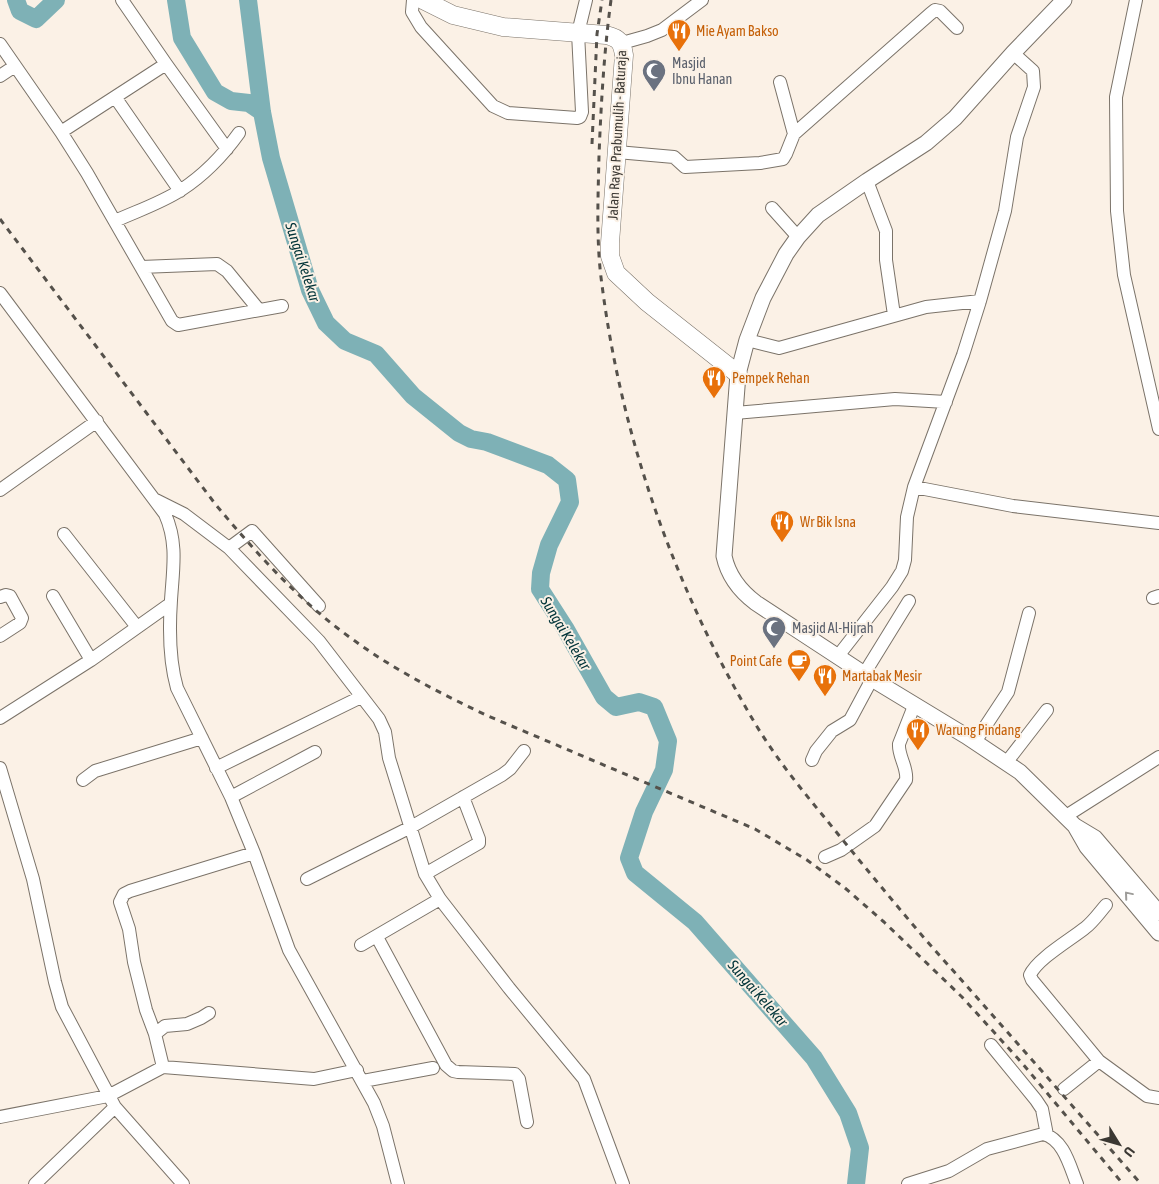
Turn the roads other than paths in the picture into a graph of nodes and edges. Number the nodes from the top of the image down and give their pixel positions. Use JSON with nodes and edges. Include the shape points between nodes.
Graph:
{"nodes":[{"id":1,"x":122,"y":0,"type":"edge"},
{"id":2,"x":413,"y":0,"type":"edge"},
{"id":3,"x":423,"y":0,"type":"edge"},
{"id":4,"x":586,"y":0,"type":"edge"},
{"id":5,"x":702,"y":0,"type":"edge"},
{"id":6,"x":1064,"y":0,"type":"edge"},
{"id":7,"x":1136,"y":0,"type":"edge"},
{"id":8,"x":957,"y":28,"type":"dead end"},
{"id":9,"x":578,"y":33,"type":"junction"},
{"id":10,"x":622,"y":43,"type":"junction"},
{"id":11,"x":0,"y":44,"type":"edge"},
{"id":12,"x":1013,"y":52,"type":"junction"},
{"id":13,"x":166,"y":64,"type":"junction"},
{"id":14,"x":15,"y":66,"type":"junction"},
{"id":15,"x":0,"y":76,"type":"edge"},
{"id":16,"x":780,"y":82,"type":"dead end"},
{"id":17,"x":116,"y":96,"type":"junction"},
{"id":18,"x":61,"y":132,"type":"junction"},
{"id":19,"x":239,"y":133,"type":"dead end"},
{"id":20,"x":794,"y":134,"type":"junction"},
{"id":21,"x":227,"y":149,"type":"junction"},
{"id":22,"x":617,"y":152,"type":"junction"},
{"id":23,"x":867,"y":181,"type":"junction"},
{"id":24,"x":180,"y":191,"type":"junction"},
{"id":25,"x":772,"y":208,"type":"dead end"},
{"id":26,"x":115,"y":221,"type":"junction"},
{"id":27,"x":798,"y":237,"type":"junction"},
{"id":28,"x":141,"y":266,"type":"junction"},
{"id":29,"x":0,"y":293,"type":"edge"},
{"id":30,"x":980,"y":301,"type":"junction"},
{"id":31,"x":282,"y":306,"type":"dead end"},
{"id":32,"x":259,"y":310,"type":"junction"},
{"id":33,"x":894,"y":316,"type":"junction"},
{"id":34,"x":747,"y":340,"type":"junction"},
{"id":35,"x":738,"y":374,"type":"junction"},
{"id":36,"x":946,"y":402,"type":"junction"},
{"id":37,"x":735,"y":413,"type":"junction"},
{"id":38,"x":97,"y":422,"type":"junction"},
{"id":39,"x":1159,"y":429,"type":"edge"},
{"id":40,"x":914,"y":486,"type":"junction"},
{"id":41,"x":0,"y":490,"type":"edge"},
{"id":42,"x":156,"y":500,"type":"junction"},
{"id":43,"x":1159,"y":523,"type":"edge"},
{"id":44,"x":64,"y":534,"type":"dead end"},
{"id":45,"x":229,"y":548,"type":"junction"},
{"id":46,"x":53,"y":596,"type":"dead end"},
{"id":47,"x":0,"y":597,"type":"edge"},
{"id":48,"x":909,"y":601,"type":"dead end"},
{"id":49,"x":170,"y":604,"type":"junction"},
{"id":50,"x":318,"y":606,"type":"dead end"},
{"id":51,"x":1029,"y":613,"type":"dead end"},
{"id":52,"x":137,"y":627,"type":"junction"},
{"id":53,"x":0,"y":636,"type":"edge"},
{"id":54,"x":838,"y":656,"type":"junction"},
{"id":55,"x":91,"y":660,"type":"junction"},
{"id":56,"x":868,"y":677,"type":"junction"},
{"id":57,"x":361,"y":697,"type":"junction"},
{"id":58,"x":914,"y":706,"type":"junction"},
{"id":59,"x":1048,"y":710,"type":"dead end"},
{"id":60,"x":0,"y":718,"type":"edge"},
{"id":61,"x":202,"y":738,"type":"junction"},
{"id":62,"x":975,"y":742,"type":"junction"},
{"id":63,"x":524,"y":751,"type":"dead end"},
{"id":64,"x":315,"y":752,"type":"dead end"},
{"id":65,"x":1159,"y":757,"type":"edge"},
{"id":66,"x":812,"y":760,"type":"dead end"},
{"id":67,"x":1006,"y":763,"type":"junction"},
{"id":68,"x":0,"y":768,"type":"edge"},
{"id":69,"x":216,"y":768,"type":"junction"},
{"id":70,"x":83,"y":780,"type":"dead end"},
{"id":71,"x":231,"y":797,"type":"junction"},
{"id":72,"x":463,"y":798,"type":"junction"},
{"id":73,"x":1071,"y":821,"type":"junction"},
{"id":74,"x":411,"y":827,"type":"junction"},
{"id":75,"x":254,"y":853,"type":"junction"},
{"id":76,"x":825,"y":857,"type":"dead end"},
{"id":77,"x":425,"y":874,"type":"junction"},
{"id":78,"x":307,"y":879,"type":"dead end"},
{"id":79,"x":440,"y":899,"type":"junction"},
{"id":80,"x":1106,"y":905,"type":"dead end"},
{"id":81,"x":1159,"y":913,"type":"edge"},
{"id":82,"x":1159,"y":933,"type":"edge"},
{"id":83,"x":377,"y":937,"type":"junction"},
{"id":84,"x":361,"y":945,"type":"dead end"},
{"id":85,"x":209,"y":1013,"type":"dead end"},
{"id":86,"x":155,"y":1034,"type":"junction"},
{"id":87,"x":991,"y":1045,"type":"dead end"},
{"id":88,"x":1099,"y":1061,"type":"junction"},
{"id":89,"x":163,"y":1067,"type":"junction"},
{"id":90,"x":433,"y":1068,"type":"dead end"},
{"id":91,"x":360,"y":1076,"type":"junction"},
{"id":92,"x":1064,"y":1089,"type":"dead end"},
{"id":93,"x":1159,"y":1098,"type":"edge"},
{"id":94,"x":111,"y":1102,"type":"junction"},
{"id":95,"x":0,"y":1117,"type":"edge"},
{"id":96,"x":527,"y":1122,"type":"dead end"},
{"id":97,"x":1047,"y":1135,"type":"junction"},
{"id":98,"x":177,"y":1182,"type":"edge"},
{"id":99,"x":35,"y":1184,"type":"edge"},
{"id":100,"x":398,"y":1184,"type":"edge"},
{"id":101,"x":623,"y":1184,"type":"edge"},
{"id":102,"x":908,"y":1184,"type":"edge"},
{"id":103,"x":1077,"y":1184,"type":"edge"}],
"edges":[{"from":1,"to":13,"type":"street"},
{"from":2,"to":9,"type":"street","via":[[412,12],[421,27],[493,106],[508,113],[580,117]]},
{"from":3,"to":9,"type":"highway","name":"Jalan Raya Prabumulih - Baturaja","via":[[453,15],[503,27]]},
{"from":4,"to":9,"type":"street"},
{"from":5,"to":10,"type":"street","via":[[662,30]]},
{"from":6,"to":12,"type":"main road"},
{"from":7,"to":39,"type":"street","via":[[1116,97],[1117,211],[1124,275]]},
{"from":8,"to":20,"type":"street","via":[[935,10]]},
{"from":9,"to":10,"type":"highway","name":"Jalan Raya Prabumulih - Baturaja","via":[[617,37]]},
{"from":10,"to":22,"type":"highway","name":"Jalan Raya Prabumulih - Baturaja","via":[[624,55]]},
{"from":11,"to":14,"type":"street"},
{"from":12,"to":23,"type":"main road","via":[[955,118],[926,144]]},
{"from":12,"to":30,"type":"street","via":[[1033,71],[1034,87],[1017,137],[1004,211]]},
{"from":13,"to":17,"type":"street"},
{"from":13,"to":21,"type":"street"},
{"from":14,"to":15,"type":"street"},
{"from":14,"to":18,"type":"street"},
{"from":16,"to":20,"type":"street"},
{"from":17,"to":18,"type":"street"},
{"from":17,"to":24,"type":"street"},
{"from":18,"to":26,"type":"street"},
{"from":19,"to":21,"type":"street"},
{"from":20,"to":22,"type":"street","via":[[783,159],[760,163],[685,167],[674,158]]},
{"from":21,"to":24,"type":"street"},
{"from":22,"to":35,"type":"highway","name":"Jalan Raya Prabumulih - Baturaja","via":[[610,243],[610,256],[616,273],[647,302]]},
{"from":23,"to":27,"type":"main road","via":[[818,215]]},
{"from":23,"to":33,"type":"street","via":[[886,231],[886,260]]},
{"from":24,"to":26,"type":"street"},
{"from":25,"to":27,"type":"street"},
{"from":26,"to":28,"type":"street"},
{"from":27,"to":34,"type":"main road","via":[[763,298]]},
{"from":28,"to":32,"type":"street","via":[[217,264],[227,271]]},
{"from":28,"to":32,"type":"street","via":[[174,324]]},
{"from":29,"to":38,"type":"street"},
{"from":30,"to":33,"type":"street","via":[[926,307]]},
{"from":30,"to":36,"type":"street"},
{"from":31,"to":32,"type":"street"},
{"from":33,"to":34,"type":"street","via":[[779,348]]},
{"from":34,"to":35,"type":"main road"},
{"from":35,"to":37,"type":"main road"},
{"from":36,"to":37,"type":"street","via":[[895,399]]},
{"from":36,"to":40,"type":"street"},
{"from":37,"to":54,"type":"main road","via":[[724,556],[727,567],[746,595]]},
{"from":38,"to":41,"type":"street"},
{"from":38,"to":42,"type":"street"},
{"from":40,"to":43,"type":"street","via":[[1013,506]]},
{"from":40,"to":54,"type":"street","via":[[907,517],[902,571]]},
{"from":42,"to":45,"type":"street","via":[[184,514]]},
{"from":42,"to":49,"type":"street","via":[[171,528],[174,547]]},
{"from":44,"to":52,"type":"street"},
{"from":45,"to":50,"type":"street","via":[[252,531]]},
{"from":45,"to":57,"type":"street","via":[[319,641]]},
{"from":46,"to":55,"type":"street"},
{"from":47,"to":53,"type":"street","via":[[10,596],[22,618],[20,623]]},
{"from":48,"to":56,"type":"street"},
{"from":49,"to":52,"type":"street"},
{"from":49,"to":61,"type":"street","via":[[172,669],[177,688]]},
{"from":51,"to":62,"type":"street","via":[[1008,692]]},
{"from":52,"to":55,"type":"street"},
{"from":54,"to":56,"type":"main road"},
{"from":55,"to":60,"type":"street"},
{"from":56,"to":58,"type":"main road"},
{"from":56,"to":66,"type":"street","via":[[850,720],[832,731]]},
{"from":57,"to":69,"type":"street"},
{"from":57,"to":74,"type":"street","via":[[379,718],[385,732],[389,758]]},
{"from":58,"to":62,"type":"main road"},
{"from":58,"to":76,"type":"street","via":[[898,750],[907,773],[906,780],[875,826]]},
{"from":59,"to":67,"type":"street"},
{"from":61,"to":69,"type":"street"},
{"from":61,"to":70,"type":"street","via":[[95,771]]},
{"from":62,"to":67,"type":"main road"},
{"from":63,"to":72,"type":"street","via":[[510,769]]},
{"from":64,"to":71,"type":"street"},
{"from":65,"to":73,"type":"street"},
{"from":67,"to":73,"type":"main road","via":[[1020,772]]},
{"from":68,"to":94,"type":"street","via":[[33,879],[62,1007]]},
{"from":69,"to":71,"type":"street"},
{"from":71,"to":75,"type":"street"},
{"from":72,"to":74,"type":"street"},
{"from":72,"to":77,"type":"street","via":[[479,843]]},
{"from":73,"to":81,"type":"main road","via":[[1095,838]]},
{"from":82,"to":73,"type":"main road","one_way":true,"via":[[1087,847]]},
{"from":74,"to":77,"type":"street"},
{"from":74,"to":78,"type":"street"},
{"from":75,"to":86,"type":"street","via":[[130,891],[121,898],[146,1010]]},
{"from":75,"to":91,"type":"street","via":[[289,950]]},
{"from":77,"to":79,"type":"street"},
{"from":79,"to":83,"type":"street"},
{"from":79,"to":101,"type":"street","via":[[584,1079]]},
{"from":80,"to":88,"type":"street","via":[[1086,927],[1030,974]]},
{"from":83,"to":84,"type":"street"},
{"from":83,"to":96,"type":"street","via":[[446,1065],[458,1072],[515,1074],[520,1079]]},
{"from":85,"to":86,"type":"street","via":[[187,1024],[165,1026]]},
{"from":86,"to":89,"type":"street"},
{"from":87,"to":97,"type":"street","via":[[1042,1109]]},
{"from":88,"to":92,"type":"street"},
{"from":88,"to":93,"type":"street","via":[[1147,1096]]},
{"from":89,"to":91,"type":"street","via":[[314,1079]]},
{"from":89,"to":94,"type":"street"},
{"from":90,"to":91,"type":"street"},
{"from":91,"to":100,"type":"street","via":[[383,1126]]},
{"from":94,"to":95,"type":"street"},
{"from":94,"to":98,"type":"street"},
{"from":94,"to":99,"type":"street"},
{"from":97,"to":102,"type":"street","via":[[987,1149],[949,1170]]},
{"from":97,"to":103,"type":"street","via":[[1061,1146]]}]}
